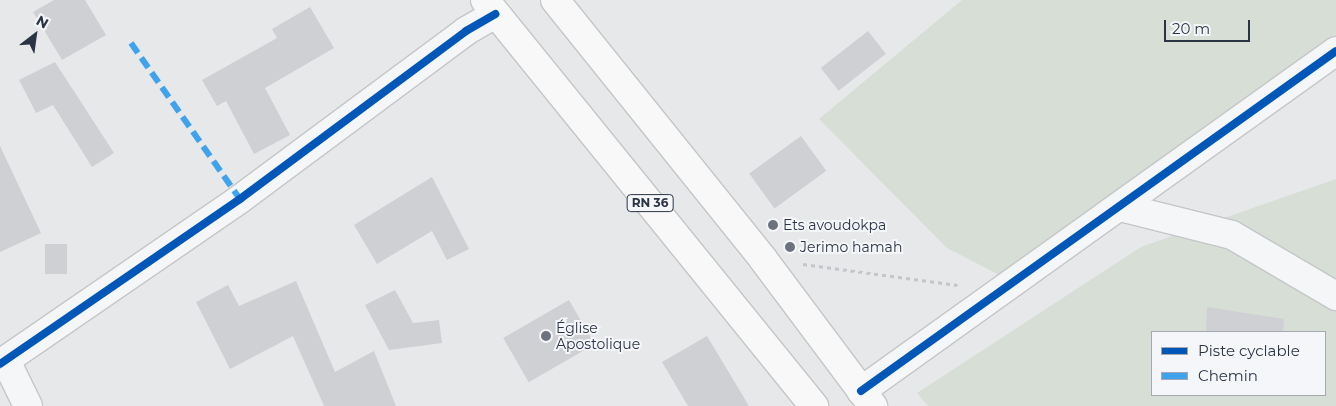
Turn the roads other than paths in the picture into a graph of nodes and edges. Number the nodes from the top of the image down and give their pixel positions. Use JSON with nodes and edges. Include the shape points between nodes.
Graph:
{"nodes":[{"id":1,"x":555,"y":0,"type":"edge"},
{"id":2,"x":491,"y":7,"type":"edge"},
{"id":3,"x":1336,"y":51,"type":"edge"},
{"id":4,"x":1120,"y":207,"type":"junction"},
{"id":5,"x":1336,"y":296,"type":"edge"},
{"id":6,"x":3,"y":362,"type":"edge"},
{"id":7,"x":867,"y":398,"type":"edge"},
{"id":8,"x":28,"y":406,"type":"edge"},
{"id":9,"x":814,"y":406,"type":"edge"}],
"edges":[{"from":1,"to":7,"type":"main road","via":[[763,259]]},
{"from":2,"to":6,"type":"street","via":[[466,31],[240,199]]},
{"from":2,"to":9,"type":"main road","number":"RN 36"},
{"from":3,"to":4,"type":"street"},
{"from":4,"to":5,"type":"street","via":[[1232,235]]},
{"from":4,"to":7,"type":"street","via":[[1002,291]]},
{"from":6,"to":8,"type":"street"}]}
